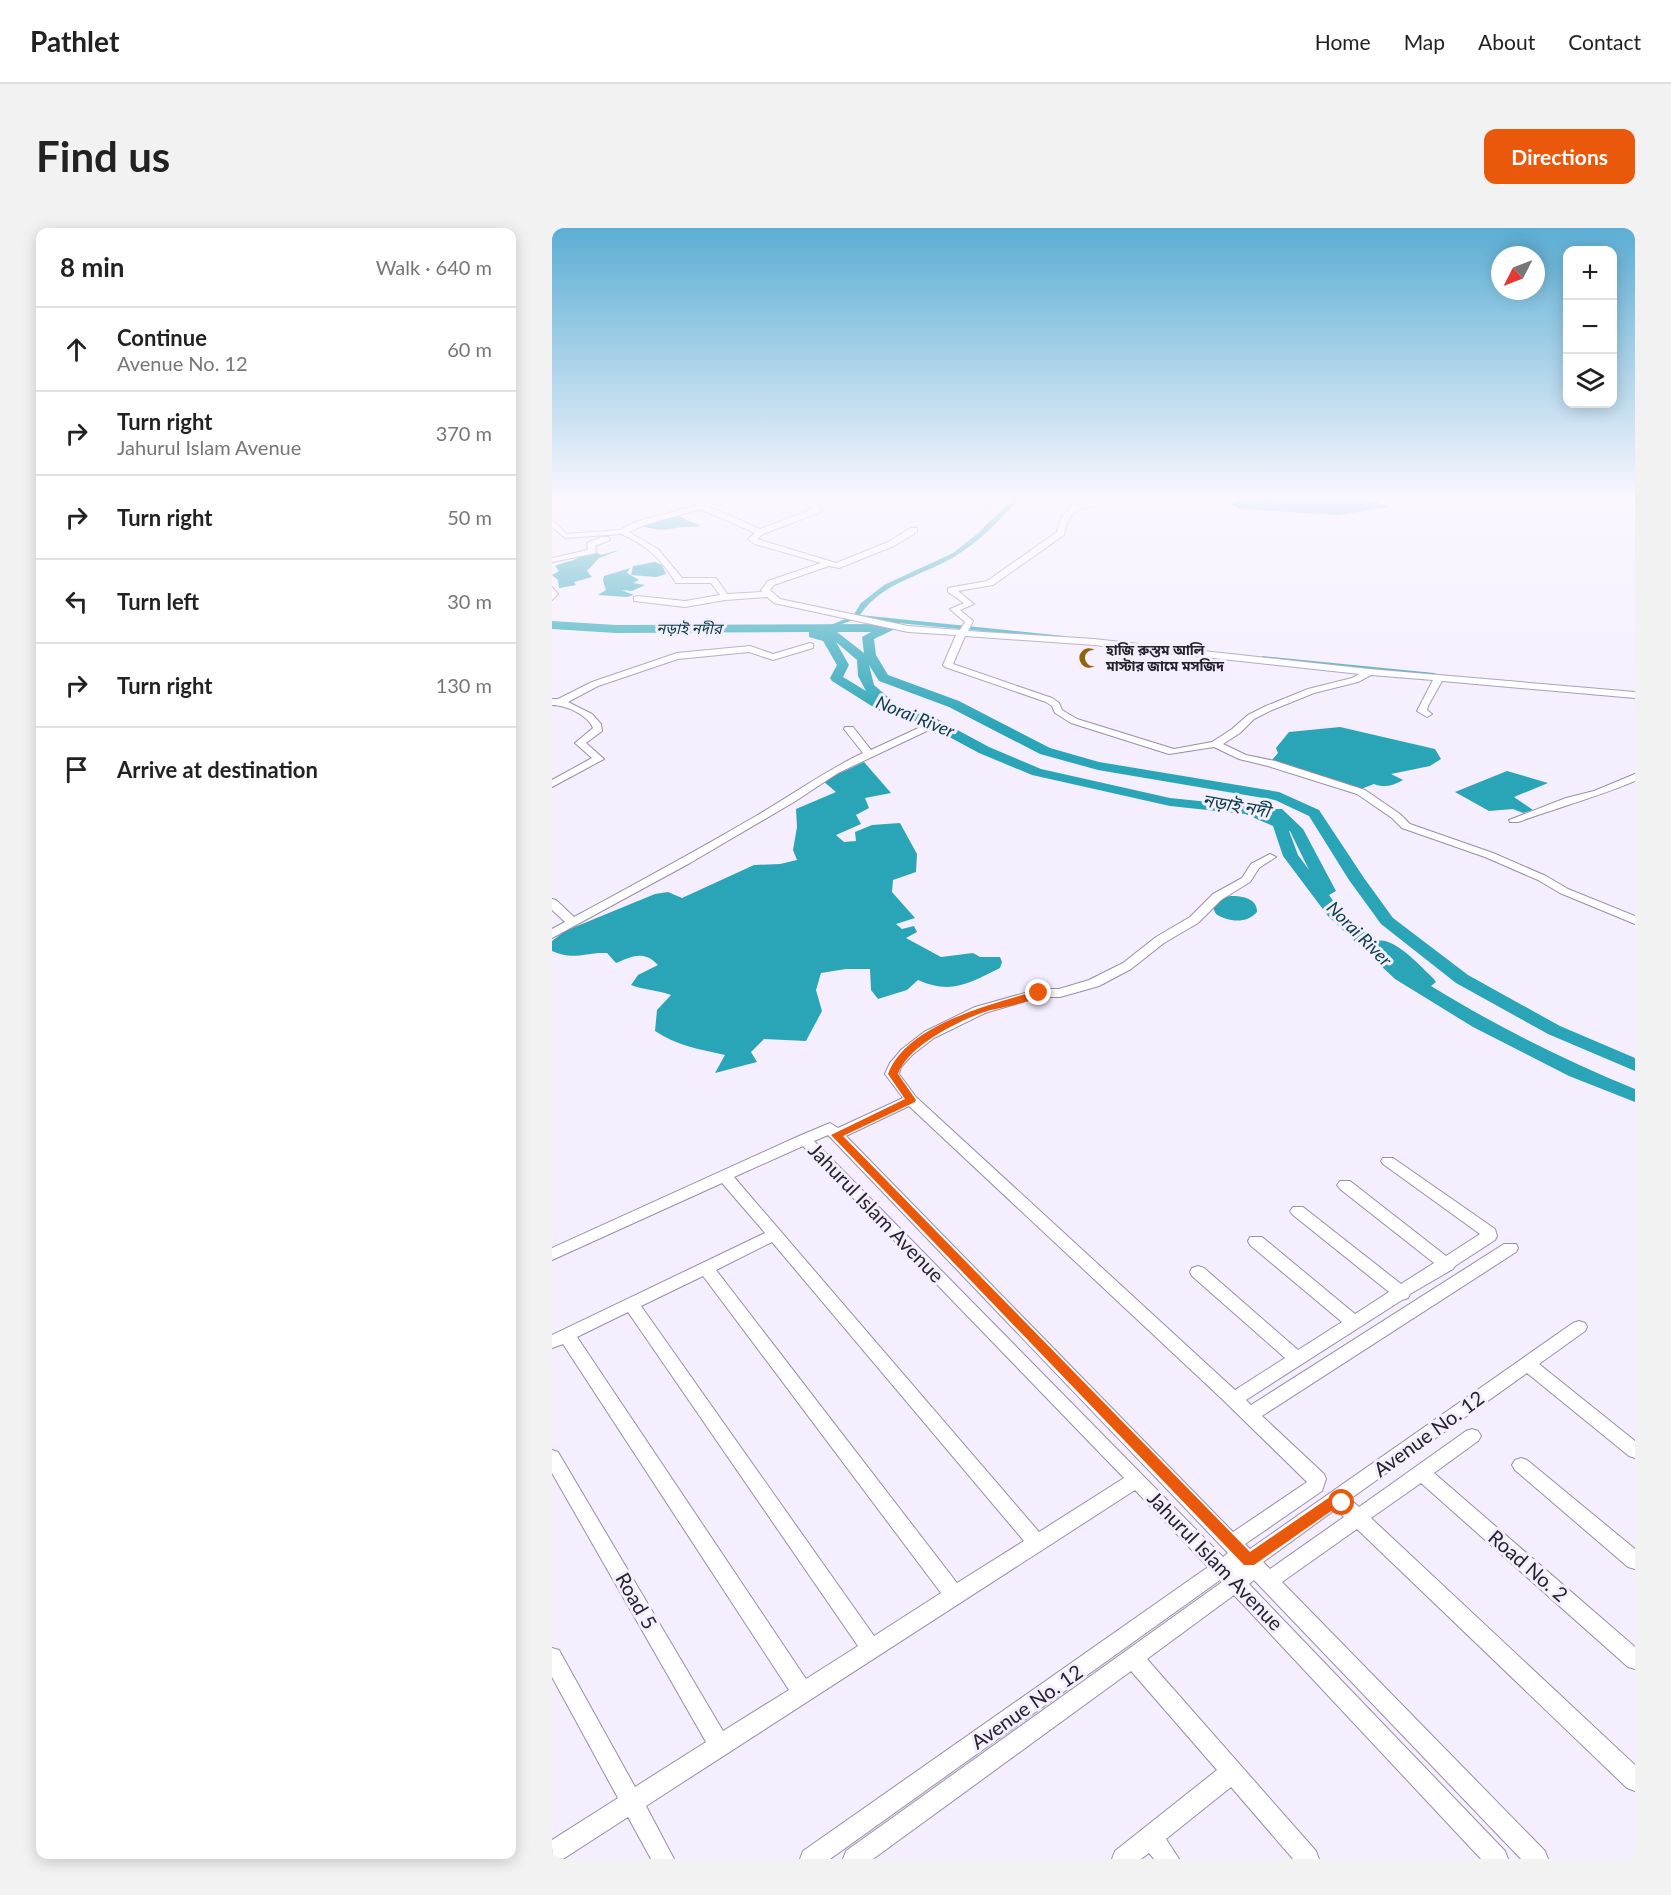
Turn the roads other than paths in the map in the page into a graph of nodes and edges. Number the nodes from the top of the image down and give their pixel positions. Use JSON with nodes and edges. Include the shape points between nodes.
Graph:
{"nodes":[{"id":1,"x":675,"y":575,"type":"edge"},
{"id":2,"x":794,"y":575,"type":"edge"},
{"id":3,"x":1001,"y":575,"type":"edge"},
{"id":4,"x":552,"y":587,"type":"edge"},
{"id":5,"x":768,"y":594,"type":"junction"},
{"id":6,"x":552,"y":597,"type":"edge"},
{"id":7,"x":725,"y":597,"type":"junction"},
{"id":8,"x":637,"y":599,"type":"dead end"},
{"id":9,"x":961,"y":634,"type":"junction"},
{"id":10,"x":810,"y":646,"type":"dead end"},
{"id":11,"x":1370,"y":672,"type":"junction"},
{"id":12,"x":1438,"y":678,"type":"junction"},
{"id":13,"x":1635,"y":695,"type":"edge"},
{"id":14,"x":555,"y":702,"type":"edge"},
{"id":15,"x":1427,"y":714,"type":"dead end"},
{"id":16,"x":927,"y":727,"type":"dead end"},
{"id":17,"x":849,"y":729,"type":"dead end"},
{"id":18,"x":1215,"y":744,"type":"junction"},
{"id":19,"x":869,"y":754,"type":"junction"},
{"id":20,"x":1635,"y":777,"type":"edge"},
{"id":21,"x":552,"y":784,"type":"edge"},
{"id":22,"x":1514,"y":820,"type":"dead end"},
{"id":23,"x":1270,"y":857,"type":"dead end"},
{"id":24,"x":552,"y":903,"type":"edge"},
{"id":25,"x":1635,"y":920,"type":"edge"},
{"id":26,"x":574,"y":922,"type":"junction"},
{"id":27,"x":552,"y":934,"type":"edge"},
{"id":28,"x":911,"y":1100,"type":"junction"},
{"id":29,"x":836,"y":1135,"type":"junction"},
{"id":30,"x":804,"y":1139,"type":"junction"},
{"id":31,"x":1388,"y":1161,"type":"dead end"},
{"id":32,"x":724,"y":1175,"type":"junction"},
{"id":33,"x":1345,"y":1185,"type":"dead end"},
{"id":34,"x":1298,"y":1211,"type":"dead end"},
{"id":35,"x":776,"y":1234,"type":"junction"},
{"id":36,"x":1256,"y":1241,"type":"dead end"},
{"id":37,"x":1510,"y":1248,"type":"dead end"},
{"id":38,"x":552,"y":1254,"type":"edge"},
{"id":39,"x":1447,"y":1265,"type":"junction"},
{"id":40,"x":706,"y":1268,"type":"junction"},
{"id":41,"x":1198,"y":1272,"type":"dead end"},
{"id":42,"x":1402,"y":1294,"type":"junction"},
{"id":43,"x":631,"y":1304,"type":"junction"},
{"id":44,"x":1355,"y":1323,"type":"junction"},
{"id":45,"x":1579,"y":1328,"type":"dead end"},
{"id":46,"x":559,"y":1338,"type":"edge"},
{"id":47,"x":1297,"y":1359,"type":"junction"},
{"id":48,"x":1527,"y":1364,"type":"junction"},
{"id":49,"x":1234,"y":1399,"type":"junction"},
{"id":50,"x":1249,"y":1415,"type":"junction"},
{"id":51,"x":1472,"y":1436,"type":"dead end"},
{"id":52,"x":1635,"y":1451,"type":"edge"},
{"id":53,"x":552,"y":1457,"type":"edge"},
{"id":54,"x":1521,"y":1465,"type":"dead end"},
{"id":55,"x":1422,"y":1473,"type":"junction"},
{"id":56,"x":1137,"y":1479,"type":"junction"},
{"id":57,"x":1337,"y":1500,"type":"junction"},
{"id":58,"x":1359,"y":1518,"type":"junction"},
{"id":59,"x":1037,"y":1543,"type":"junction"},
{"id":60,"x":1250,"y":1561,"type":"junction"},
{"id":61,"x":1635,"y":1561,"type":"edge"},
{"id":62,"x":1229,"y":1576,"type":"junction"},
{"id":63,"x":955,"y":1596,"type":"junction"},
{"id":64,"x":872,"y":1649,"type":"junction"},
{"id":65,"x":1132,"y":1657,"type":"junction"},
{"id":66,"x":1635,"y":1660,"type":"edge"},
{"id":67,"x":555,"y":1669,"type":"edge"},
{"id":68,"x":803,"y":1693,"type":"junction"},
{"id":69,"x":720,"y":1746,"type":"junction"},
{"id":70,"x":1232,"y":1772,"type":"junction"},
{"id":71,"x":1635,"y":1780,"type":"edge"},
{"id":72,"x":632,"y":1802,"type":"junction"},
{"id":73,"x":1150,"y":1837,"type":"junction"},
{"id":74,"x":552,"y":1853,"type":"edge"},
{"id":75,"x":663,"y":1859,"type":"edge"},
{"id":76,"x":811,"y":1859,"type":"edge"},
{"id":77,"x":854,"y":1859,"type":"edge"},
{"id":78,"x":1123,"y":1859,"type":"edge"},
{"id":79,"x":1168,"y":1859,"type":"edge"},
{"id":80,"x":1308,"y":1859,"type":"edge"},
{"id":81,"x":1497,"y":1859,"type":"edge"},
{"id":82,"x":1537,"y":1859,"type":"edge"}],
"edges":[{"from":1,"to":7,"type":"street","via":[[679,582],[713,580]]},
{"from":2,"to":5,"type":"street","via":[[771,583],[765,590]]},
{"from":3,"to":9,"type":"street","via":[[990,583],[951,590],[970,604],[954,609],[969,621]]},
{"from":4,"to":6,"type":"street"},
{"from":5,"to":7,"type":"street"},
{"from":5,"to":9,"type":"street","via":[[777,601],[899,627]]},
{"from":7,"to":8,"type":"street","via":[[685,604]]},
{"from":9,"to":11,"type":"street","via":[[1094,642]]},
{"from":9,"to":18,"type":"street","via":[[948,665],[1049,700],[1074,721],[1173,752]]},
{"from":10,"to":14,"type":"street","via":[[773,657],[742,649],[677,656]]},
{"from":11,"to":12,"type":"street"},
{"from":11,"to":18,"type":"street","via":[[1269,708]]},
{"from":12,"to":13,"type":"street"},
{"from":12,"to":15,"type":"street","via":[[1422,706]]},
{"from":14,"to":21,"type":"street","via":[[594,719],[598,729],[580,743],[599,759]]},
{"from":16,"to":19,"type":"street"},
{"from":17,"to":19,"type":"street"},
{"from":18,"to":25,"type":"street","via":[[1243,757],[1361,792],[1406,826],[1488,855]]},
{"from":19,"to":26,"type":"street"},
{"from":20,"to":22,"type":"street"},
{"from":23,"to":28,"type":"street","via":[[1255,866],[1246,880],[1217,897],[1194,920],[1127,966],[1094,983],[980,1010],[929,1035],[908,1052],[892,1074]]},
{"from":24,"to":26,"type":"street"},
{"from":26,"to":27,"type":"street"},
{"from":28,"to":29,"type":"street"},
{"from":28,"to":49,"type":"street"},
{"from":29,"to":30,"type":"street","name":"Jahurul Islam Avenue","via":[[830,1128]]},
{"from":29,"to":60,"type":"street","name":"Jahurul Islam Avenue"},
{"from":30,"to":32,"type":"street"},
{"from":30,"to":56,"type":"street","name":"Jahurul Islam Avenue"},
{"from":31,"to":39,"type":"street","via":[[1489,1233],[1488,1238]]},
{"from":32,"to":35,"type":"street"},
{"from":32,"to":38,"type":"street"},
{"from":33,"to":39,"type":"street"},
{"from":34,"to":42,"type":"street"},
{"from":35,"to":40,"type":"street"},
{"from":35,"to":59,"type":"street"},
{"from":36,"to":44,"type":"street"},
{"from":37,"to":50,"type":"street"},
{"from":39,"to":42,"type":"street"},
{"from":40,"to":43,"type":"street"},
{"from":40,"to":63,"type":"street"},
{"from":41,"to":47,"type":"street"},
{"from":42,"to":44,"type":"street"},
{"from":43,"to":46,"type":"street"},
{"from":43,"to":64,"type":"street"},
{"from":44,"to":47,"type":"street"},
{"from":45,"to":48,"type":"street","name":"Avenue No. 12"},
{"from":46,"to":68,"type":"street"},
{"from":47,"to":49,"type":"street"},
{"from":48,"to":52,"type":"street"},
{"from":48,"to":57,"type":"street","name":"Avenue No. 12"},
{"from":49,"to":50,"type":"street"},
{"from":50,"to":60,"type":"street","via":[[1317,1479]]},
{"from":51,"to":55,"type":"street","name":"Avenue No. 12"},
{"from":53,"to":69,"type":"street","name":"Road 5"},
{"from":54,"to":61,"type":"street"},
{"from":55,"to":58,"type":"street","name":"Avenue No. 12"},
{"from":55,"to":66,"type":"street","name":"Road No. 2"},
{"from":56,"to":59,"type":"street"},
{"from":56,"to":62,"type":"street","name":"Jahurul Islam Avenue"},
{"from":57,"to":58,"type":"street"},
{"from":57,"to":60,"type":"street","name":"Avenue No. 12"},
{"from":58,"to":60,"type":"street","name":"Avenue No. 12"},
{"from":58,"to":71,"type":"street"},
{"from":59,"to":63,"type":"street"},
{"from":60,"to":62,"type":"street","name":"Avenue No. 12"},
{"from":60,"to":82,"type":"street","name":"Jahurul Islam Avenue"},
{"from":62,"to":65,"type":"street","name":"Avenue No. 12"},
{"from":62,"to":76,"type":"street","name":"Avenue No. 12"},
{"from":62,"to":81,"type":"street","name":"Jahurul Islam Avenue"},
{"from":63,"to":64,"type":"street"},
{"from":64,"to":68,"type":"street"},
{"from":65,"to":70,"type":"street"},
{"from":65,"to":77,"type":"street","name":"Avenue No. 12"},
{"from":67,"to":72,"type":"street"},
{"from":68,"to":69,"type":"street"},
{"from":69,"to":72,"type":"street"},
{"from":70,"to":73,"type":"street"},
{"from":70,"to":80,"type":"street"},
{"from":72,"to":74,"type":"street"},
{"from":72,"to":75,"type":"street"},
{"from":73,"to":78,"type":"street"},
{"from":73,"to":79,"type":"street"}]}
